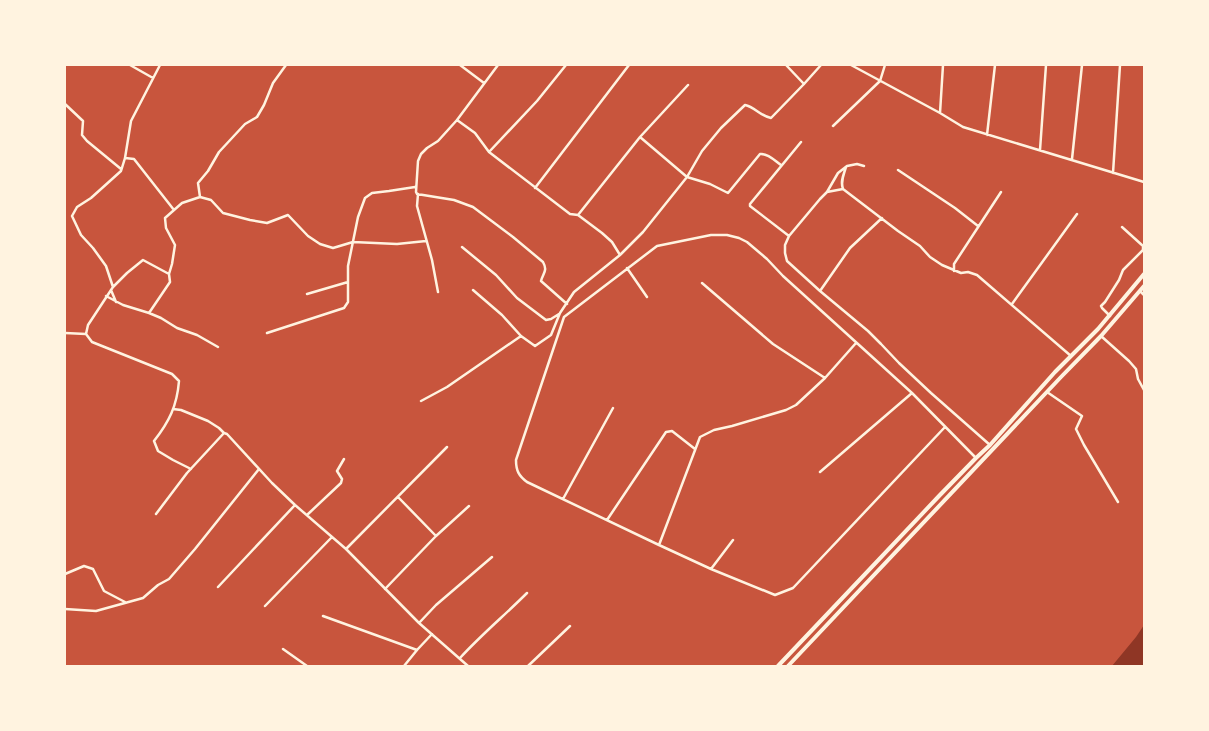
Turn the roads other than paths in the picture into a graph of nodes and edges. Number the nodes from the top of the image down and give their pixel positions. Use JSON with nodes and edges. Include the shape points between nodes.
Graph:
{"nodes":[{"id":1,"x":130,"y":65,"type":"edge"},
{"id":2,"x":160,"y":65,"type":"edge"},
{"id":3,"x":286,"y":65,"type":"edge"},
{"id":4,"x":460,"y":65,"type":"edge"},
{"id":5,"x":498,"y":65,"type":"edge"},
{"id":6,"x":566,"y":65,"type":"edge"},
{"id":7,"x":630,"y":65,"type":"edge"},
{"id":8,"x":786,"y":65,"type":"edge"},
{"id":9,"x":821,"y":65,"type":"edge"},
{"id":10,"x":851,"y":65,"type":"edge"},
{"id":11,"x":885,"y":65,"type":"edge"},
{"id":12,"x":944,"y":65,"type":"edge"},
{"id":13,"x":996,"y":65,"type":"edge"},
{"id":14,"x":1046,"y":65,"type":"edge"},
{"id":15,"x":1082,"y":65,"type":"edge"},
{"id":16,"x":1120,"y":65,"type":"edge"},
{"id":17,"x":153,"y":78,"type":"junction"},
{"id":18,"x":880,"y":81,"type":"junction"},
{"id":19,"x":484,"y":83,"type":"junction"},
{"id":20,"x":804,"y":84,"type":"junction"},
{"id":21,"x":688,"y":85,"type":"dead end"},
{"id":22,"x":65,"y":104,"type":"edge"},
{"id":23,"x":940,"y":113,"type":"junction"},
{"id":24,"x":457,"y":120,"type":"junction"},
{"id":25,"x":833,"y":126,"type":"dead end"},
{"id":26,"x":988,"y":135,"type":"junction"},
{"id":27,"x":640,"y":137,"type":"junction"},
{"id":28,"x":801,"y":142,"type":"dead end"},
{"id":29,"x":1040,"y":150,"type":"junction"},
{"id":30,"x":489,"y":152,"type":"junction"},
{"id":31,"x":125,"y":158,"type":"junction"},
{"id":32,"x":1072,"y":160,"type":"junction"},
{"id":33,"x":781,"y":165,"type":"junction"},
{"id":34,"x":847,"y":166,"type":"junction"},
{"id":35,"x":864,"y":166,"type":"dead end"},
{"id":36,"x":121,"y":169,"type":"junction"},
{"id":37,"x":898,"y":170,"type":"dead end"},
{"id":38,"x":1113,"y":173,"type":"junction"},
{"id":39,"x":687,"y":177,"type":"junction"},
{"id":40,"x":1144,"y":182,"type":"edge"},
{"id":41,"x":415,"y":187,"type":"junction"},
{"id":42,"x":535,"y":188,"type":"junction"},
{"id":43,"x":843,"y":189,"type":"junction"},
{"id":44,"x":827,"y":192,"type":"junction"},
{"id":45,"x":1001,"y":192,"type":"dead end"},
{"id":46,"x":418,"y":194,"type":"junction"},
{"id":47,"x":200,"y":197,"type":"junction"},
{"id":48,"x":174,"y":210,"type":"junction"},
{"id":49,"x":1077,"y":214,"type":"dead end"},
{"id":50,"x":578,"y":215,"type":"junction"},
{"id":51,"x":882,"y":218,"type":"junction"},
{"id":52,"x":978,"y":226,"type":"junction"},
{"id":53,"x":1122,"y":227,"type":"dead end"},
{"id":54,"x":789,"y":236,"type":"junction"},
{"id":55,"x":426,"y":241,"type":"junction"},
{"id":56,"x":353,"y":242,"type":"junction"},
{"id":57,"x":462,"y":247,"type":"dead end"},
{"id":58,"x":620,"y":255,"type":"junction"},
{"id":59,"x":627,"y":268,"type":"junction"},
{"id":60,"x":954,"y":271,"type":"junction"},
{"id":61,"x":168,"y":274,"type":"junction"},
{"id":62,"x":1144,"y":274,"type":"edge"},
{"id":63,"x":348,"y":282,"type":"junction"},
{"id":64,"x":702,"y":284,"type":"dead end"},
{"id":65,"x":1144,"y":286,"type":"edge"},
{"id":66,"x":112,"y":288,"type":"junction"},
{"id":67,"x":473,"y":290,"type":"dead end"},
{"id":68,"x":820,"y":291,"type":"junction"},
{"id":69,"x":1140,"y":291,"type":"junction"},
{"id":70,"x":438,"y":292,"type":"dead end"},
{"id":71,"x":307,"y":294,"type":"dead end"},
{"id":72,"x":1144,"y":295,"type":"edge"},
{"id":73,"x":106,"y":296,"type":"junction"},
{"id":74,"x":647,"y":297,"type":"dead end"},
{"id":75,"x":116,"y":302,"type":"junction"},
{"id":76,"x":567,"y":304,"type":"junction"},
{"id":77,"x":1012,"y":305,"type":"junction"},
{"id":78,"x":149,"y":313,"type":"junction"},
{"id":79,"x":560,"y":313,"type":"junction"},
{"id":80,"x":1110,"y":316,"type":"junction"},
{"id":81,"x":65,"y":333,"type":"edge"},
{"id":82,"x":267,"y":333,"type":"dead end"},
{"id":83,"x":86,"y":334,"type":"junction"},
{"id":84,"x":522,"y":336,"type":"junction"},
{"id":85,"x":1100,"y":336,"type":"junction"},
{"id":86,"x":856,"y":343,"type":"junction"},
{"id":87,"x":218,"y":347,"type":"dead end"},
{"id":88,"x":1071,"y":356,"type":"junction"},
{"id":89,"x":1055,"y":372,"type":"junction"},
{"id":90,"x":1060,"y":377,"type":"junction"},
{"id":91,"x":825,"y":378,"type":"junction"},
{"id":92,"x":1144,"y":390,"type":"edge"},
{"id":93,"x":1047,"y":392,"type":"junction"},
{"id":94,"x":912,"y":393,"type":"junction"},
{"id":95,"x":421,"y":401,"type":"dead end"},
{"id":96,"x":613,"y":408,"type":"dead end"},
{"id":97,"x":173,"y":409,"type":"junction"},
{"id":98,"x":945,"y":427,"type":"junction"},
{"id":99,"x":224,"y":434,"type":"junction"},
{"id":100,"x":990,"y":445,"type":"junction"},
{"id":101,"x":447,"y":447,"type":"dead end"},
{"id":102,"x":695,"y":449,"type":"junction"},
{"id":103,"x":976,"y":458,"type":"junction"},
{"id":104,"x":344,"y":459,"type":"dead end"},
{"id":105,"x":191,"y":469,"type":"junction"},
{"id":106,"x":259,"y":469,"type":"junction"},
{"id":107,"x":820,"y":472,"type":"dead end"},
{"id":108,"x":398,"y":497,"type":"junction"},
{"id":109,"x":563,"y":499,"type":"junction"},
{"id":110,"x":1118,"y":502,"type":"dead end"},
{"id":111,"x":295,"y":505,"type":"junction"},
{"id":112,"x":469,"y":506,"type":"dead end"},
{"id":113,"x":156,"y":514,"type":"dead end"},
{"id":114,"x":307,"y":515,"type":"junction"},
{"id":115,"x":607,"y":520,"type":"junction"},
{"id":116,"x":436,"y":536,"type":"junction"},
{"id":117,"x":332,"y":537,"type":"junction"},
{"id":118,"x":733,"y":540,"type":"dead end"},
{"id":119,"x":658,"y":545,"type":"junction"},
{"id":120,"x":346,"y":549,"type":"junction"},
{"id":121,"x":492,"y":557,"type":"dead end"},
{"id":122,"x":711,"y":569,"type":"junction"},
{"id":123,"x":65,"y":574,"type":"edge"},
{"id":124,"x":218,"y":587,"type":"dead end"},
{"id":125,"x":385,"y":589,"type":"junction"},
{"id":126,"x":527,"y":593,"type":"dead end"},
{"id":127,"x":125,"y":602,"type":"junction"},
{"id":128,"x":265,"y":606,"type":"dead end"},
{"id":129,"x":65,"y":609,"type":"edge"},
{"id":130,"x":323,"y":616,"type":"dead end"},
{"id":131,"x":419,"y":623,"type":"junction"},
{"id":132,"x":570,"y":626,"type":"dead end"},
{"id":133,"x":432,"y":634,"type":"junction"},
{"id":134,"x":283,"y":649,"type":"dead end"},
{"id":135,"x":417,"y":650,"type":"junction"},
{"id":136,"x":460,"y":658,"type":"junction"},
{"id":137,"x":307,"y":666,"type":"edge"},
{"id":138,"x":404,"y":666,"type":"edge"},
{"id":139,"x":468,"y":666,"type":"edge"},
{"id":140,"x":528,"y":666,"type":"edge"},
{"id":141,"x":778,"y":666,"type":"edge"},
{"id":142,"x":788,"y":666,"type":"edge"}],
"edges":[{"from":1,"to":17,"type":"street"},
{"from":2,"to":17,"type":"street"},
{"from":3,"to":47,"type":"street","via":[[256,117],[219,152],[198,183]]},
{"from":4,"to":19,"type":"street"},
{"from":5,"to":19,"type":"street"},
{"from":6,"to":30,"type":"street"},
{"from":7,"to":42,"type":"street"},
{"from":8,"to":20,"type":"street"},
{"from":9,"to":20,"type":"street"},
{"from":10,"to":18,"type":"street"},
{"from":11,"to":18,"type":"street"},
{"from":12,"to":23,"type":"street"},
{"from":13,"to":26,"type":"street"},
{"from":14,"to":29,"type":"street"},
{"from":15,"to":32,"type":"street"},
{"from":16,"to":38,"type":"street"},
{"from":17,"to":31,"type":"street","via":[[131,121]]},
{"from":18,"to":23,"type":"street"},
{"from":18,"to":25,"type":"street"},
{"from":19,"to":24,"type":"street"},
{"from":20,"to":39,"type":"street","via":[[771,118],[745,104],[702,151]]},
{"from":21,"to":27,"type":"street"},
{"from":22,"to":36,"type":"street","via":[[83,121],[82,135],[87,141]]},
{"from":23,"to":26,"type":"street","via":[[963,127]]},
{"from":24,"to":30,"type":"street","via":[[475,133]]},
{"from":24,"to":41,"type":"street","via":[[421,154]]},
{"from":26,"to":29,"type":"street"},
{"from":27,"to":39,"type":"street"},
{"from":27,"to":50,"type":"street"},
{"from":28,"to":33,"type":"street"},
{"from":29,"to":32,"type":"street"},
{"from":30,"to":42,"type":"street"},
{"from":31,"to":36,"type":"street"},
{"from":31,"to":48,"type":"street","via":[[134,159]]},
{"from":32,"to":38,"type":"street"},
{"from":33,"to":39,"type":"street","via":[[760,154],[728,193]]},
{"from":33,"to":54,"type":"street","via":[[750,206]]},
{"from":34,"to":35,"type":"street"},
{"from":34,"to":43,"type":"street","via":[[841,185]]},
{"from":34,"to":44,"type":"street","via":[[838,173]]},
{"from":36,"to":66,"type":"street","via":[[77,207],[72,216],[81,236],[106,266]]},
{"from":37,"to":52,"type":"street"},
{"from":38,"to":40,"type":"street"},
{"from":39,"to":58,"type":"street"},
{"from":41,"to":46,"type":"street"},
{"from":41,"to":56,"type":"street","via":[[372,193],[365,198]]},
{"from":42,"to":50,"type":"street","via":[[570,214]]},
{"from":43,"to":44,"type":"street"},
{"from":43,"to":51,"type":"street"},
{"from":44,"to":54,"type":"street"},
{"from":45,"to":52,"type":"street"},
{"from":46,"to":55,"type":"street","via":[[417,206]]},
{"from":46,"to":76,"type":"street","via":[[463,202],[491,220],[543,262],[545,270],[541,281]]},
{"from":47,"to":48,"type":"street"},
{"from":47,"to":56,"type":"street","via":[[211,200],[223,213],[250,220],[267,223],[288,215],[320,244],[334,248]]},
{"from":48,"to":61,"type":"street","via":[[165,218],[166,228],[175,245]]},
{"from":49,"to":77,"type":"street"},
{"from":50,"to":58,"type":"street","via":[[612,242]]},
{"from":51,"to":60,"type":"street","via":[[930,257]]},
{"from":51,"to":68,"type":"street","via":[[850,248]]},
{"from":52,"to":60,"type":"street","via":[[954,264]]},
{"from":53,"to":80,"type":"street","via":[[1143,246],[1143,250],[1123,270],[1100,306]]},
{"from":54,"to":68,"type":"street","via":[[785,245],[787,261]]},
{"from":55,"to":56,"type":"street","via":[[397,244]]},
{"from":55,"to":70,"type":"street"},
{"from":56,"to":63,"type":"street"},
{"from":57,"to":79,"type":"street","via":[[546,320]]},
{"from":58,"to":76,"type":"street","via":[[574,292]]},
{"from":59,"to":74,"type":"street"},
{"from":59,"to":86,"type":"street","via":[[657,246],[711,235],[739,238],[767,258]]},
{"from":59,"to":109,"type":"street","via":[[564,317],[516,460],[517,472],[527,482]]},
{"from":60,"to":77,"type":"street","via":[[977,275]]},
{"from":61,"to":66,"type":"street","via":[[143,260]]},
{"from":61,"to":78,"type":"street","via":[[170,282]]},
{"from":62,"to":80,"type":"highway"},
{"from":63,"to":71,"type":"street"},
{"from":63,"to":82,"type":"street","via":[[348,302],[344,308]]},
{"from":64,"to":91,"type":"street","via":[[773,344]]},
{"from":65,"to":69,"type":"highway"},
{"from":66,"to":73,"type":"street"},
{"from":66,"to":75,"type":"street"},
{"from":67,"to":84,"type":"street"},
{"from":68,"to":100,"type":"street","via":[[868,331],[924,387]]},
{"from":69,"to":72,"type":"street"},
{"from":69,"to":85,"type":"highway"},
{"from":73,"to":75,"type":"street"},
{"from":73,"to":83,"type":"street"},
{"from":75,"to":78,"type":"street"},
{"from":76,"to":79,"type":"street"},
{"from":77,"to":88,"type":"street"},
{"from":78,"to":87,"type":"street"},
{"from":79,"to":84,"type":"street","via":[[551,336],[543,342],[535,346]]},
{"from":80,"to":88,"type":"highway"},
{"from":81,"to":83,"type":"street"},
{"from":83,"to":97,"type":"street","via":[[92,342],[172,374],[179,381]]},
{"from":84,"to":95,"type":"street"},
{"from":85,"to":90,"type":"highway"},
{"from":85,"to":92,"type":"street","via":[[1136,369]]},
{"from":86,"to":91,"type":"street"},
{"from":86,"to":94,"type":"street"},
{"from":88,"to":89,"type":"highway"},
{"from":89,"to":90,"type":"highway"},
{"from":89,"to":100,"type":"highway"},
{"from":90,"to":93,"type":"highway"},
{"from":91,"to":102,"type":"street","via":[[796,405],[706,433],[700,437]]},
{"from":93,"to":110,"type":"street","via":[[1082,416],[1076,430]]},
{"from":93,"to":142,"type":"highway"},
{"from":94,"to":98,"type":"street"},
{"from":94,"to":107,"type":"street"},
{"from":96,"to":109,"type":"street"},
{"from":97,"to":99,"type":"street","via":[[208,421]]},
{"from":97,"to":105,"type":"street","via":[[166,426],[154,441],[158,451]]},
{"from":98,"to":103,"type":"street"},
{"from":98,"to":122,"type":"street","via":[[793,588],[775,594]]},
{"from":99,"to":105,"type":"street"},
{"from":99,"to":106,"type":"street"},
{"from":100,"to":103,"type":"highway"},
{"from":101,"to":108,"type":"street"},
{"from":102,"to":115,"type":"street","via":[[672,431],[666,432]]},
{"from":102,"to":119,"type":"street"},
{"from":103,"to":141,"type":"highway"},
{"from":104,"to":114,"type":"street","via":[[337,472],[341,483]]},
{"from":105,"to":113,"type":"street"},
{"from":106,"to":111,"type":"street"},
{"from":106,"to":127,"type":"street","via":[[169,579],[143,598]]},
{"from":108,"to":116,"type":"street"},
{"from":108,"to":120,"type":"street"},
{"from":109,"to":115,"type":"street"},
{"from":111,"to":114,"type":"street"},
{"from":111,"to":124,"type":"street"},
{"from":112,"to":116,"type":"street"},
{"from":114,"to":117,"type":"street"},
{"from":115,"to":119,"type":"street"},
{"from":116,"to":125,"type":"street"},
{"from":117,"to":120,"type":"street"},
{"from":117,"to":128,"type":"street"},
{"from":118,"to":122,"type":"street"},
{"from":119,"to":122,"type":"street"},
{"from":120,"to":125,"type":"street"},
{"from":121,"to":131,"type":"street"},
{"from":123,"to":127,"type":"street","via":[[84,566],[93,569],[104,591]]},
{"from":125,"to":131,"type":"street"},
{"from":126,"to":136,"type":"street"},
{"from":127,"to":129,"type":"street","via":[[96,611]]},
{"from":130,"to":135,"type":"street"},
{"from":131,"to":133,"type":"street"},
{"from":132,"to":140,"type":"street"},
{"from":133,"to":135,"type":"street"},
{"from":133,"to":136,"type":"street"},
{"from":134,"to":137,"type":"street"},
{"from":135,"to":138,"type":"street"},
{"from":136,"to":139,"type":"street"}]}
